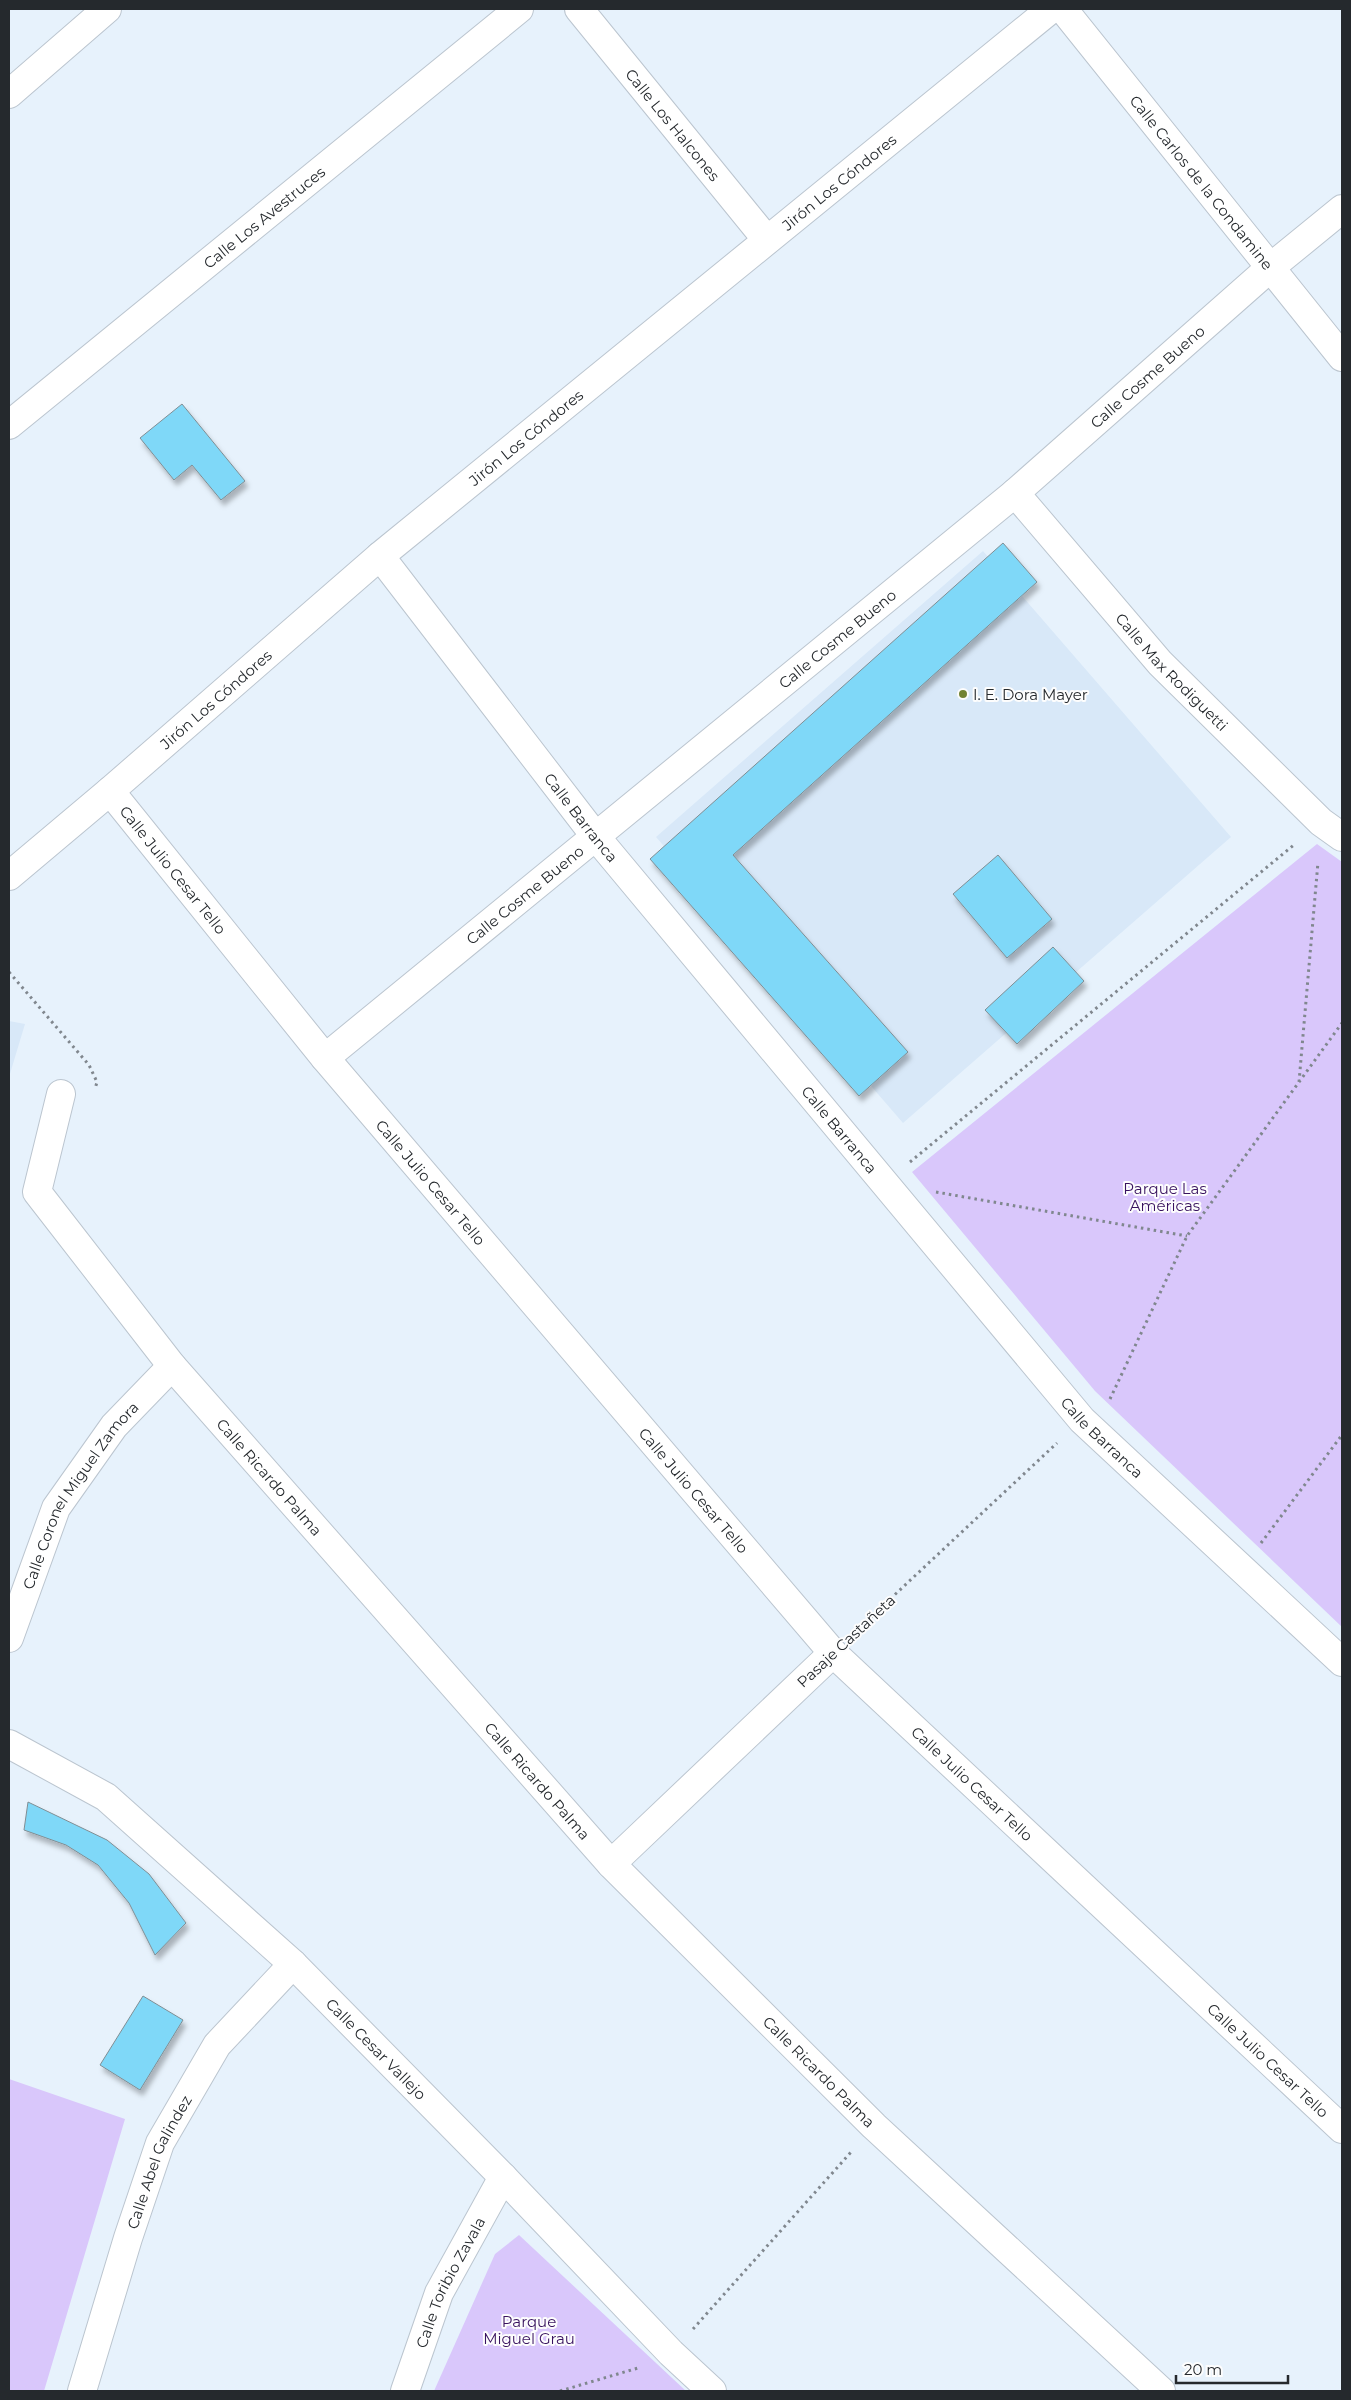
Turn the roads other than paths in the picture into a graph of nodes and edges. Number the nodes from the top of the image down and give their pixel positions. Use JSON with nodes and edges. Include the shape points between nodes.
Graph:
{"nodes":[{"id":1,"x":107,"y":9,"type":"edge"},
{"id":2,"x":519,"y":9,"type":"edge"},
{"id":3,"x":579,"y":9,"type":"edge"},
{"id":4,"x":1051,"y":9,"type":"edge"},
{"id":5,"x":1063,"y":9,"type":"edge"},
{"id":6,"x":9,"y":94,"type":"edge"},
{"id":7,"x":1342,"y":209,"type":"edge"},
{"id":8,"x":767,"y":240,"type":"junction"},
{"id":9,"x":1270,"y":267,"type":"junction"},
{"id":10,"x":1342,"y":357,"type":"edge"},
{"id":11,"x":9,"y":425,"type":"edge"},
{"id":12,"x":1015,"y":493,"type":"junction"},
{"id":13,"x":380,"y":556,"type":"junction"},
{"id":14,"x":110,"y":791,"type":"junction"},
{"id":15,"x":1332,"y":830,"type":"edge"},
{"id":16,"x":596,"y":837,"type":"junction"},
{"id":17,"x":9,"y":876,"type":"edge"},
{"id":18,"x":325,"y":1058,"type":"junction"},
{"id":19,"x":61,"y":1094,"type":"dead end"},
{"id":20,"x":172,"y":1366,"type":"junction"},
{"id":21,"x":9,"y":1638,"type":"edge"},
{"id":22,"x":833,"y":1653,"type":"junction"},
{"id":23,"x":1342,"y":1662,"type":"edge"},
{"id":24,"x":9,"y":1744,"type":"edge"},
{"id":25,"x":611,"y":1864,"type":"junction"},
{"id":26,"x":293,"y":1964,"type":"junction"},
{"id":27,"x":1342,"y":2129,"type":"edge"},
{"id":28,"x":503,"y":2177,"type":"junction"},
{"id":29,"x":82,"y":2391,"type":"edge"},
{"id":30,"x":405,"y":2391,"type":"edge"},
{"id":31,"x":712,"y":2391,"type":"edge"},
{"id":32,"x":1161,"y":2391,"type":"edge"}],
"edges":[{"from":1,"to":6,"type":"street"},
{"from":2,"to":11,"type":"street","name":"Calle Los Avestruces"},
{"from":3,"to":8,"type":"street","name":"Calle Los Halcones"},
{"from":4,"to":8,"type":"street","name":"Jirón Los Cóndores"},
{"from":5,"to":9,"type":"street","name":"Calle Carlos de la Condamine"},
{"from":7,"to":9,"type":"street","name":"Calle Cosme Bueno"},
{"from":8,"to":13,"type":"street","name":"Jirón Los Cóndores"},
{"from":9,"to":10,"type":"street","name":"Calle Carlos de la Condamine"},
{"from":9,"to":12,"type":"street","name":"Calle Cosme Bueno"},
{"from":12,"to":15,"type":"street","name":"Calle Max Rodiguetti","via":[[1160,662]]},
{"from":12,"to":16,"type":"street","name":"Calle Cosme Bueno"},
{"from":13,"to":14,"type":"street","name":"Jirón Los Cóndores"},
{"from":13,"to":16,"type":"street","name":"Calle Barranca"},
{"from":14,"to":17,"type":"street","name":"Jirón Los Cóndores"},
{"from":14,"to":18,"type":"street","name":"Calle Julio Cesar Tello"},
{"from":16,"to":18,"type":"street","name":"Calle Cosme Bueno"},
{"from":16,"to":23,"type":"street","name":"Calle Barranca","via":[[1088,1426]]},
{"from":18,"to":22,"type":"street","name":"Calle Julio Cesar Tello"},
{"from":19,"to":20,"type":"street","name":"Calle Ricardo Palma","via":[[37,1192]]},
{"from":20,"to":21,"type":"street","name":"Calle Coronel Miguel Zamora","via":[[114,1426],[56,1508]]},
{"from":20,"to":25,"type":"street","name":"Calle Ricardo Palma"},
{"from":22,"to":25,"type":"street","name":"Pasaje Castañeta"},
{"from":22,"to":27,"type":"street","name":"Calle Julio Cesar Tello"},
{"from":24,"to":26,"type":"street","name":"Calle Cesar Vallejo","via":[[106,1797]]},
{"from":25,"to":32,"type":"street","name":"Calle Ricardo Palma","via":[[874,2126]]},
{"from":26,"to":28,"type":"street","name":"Calle Cesar Vallejo"},
{"from":26,"to":29,"type":"street","name":"Calle Abel Galindez","via":[[217,2045],[160,2143]]},
{"from":28,"to":30,"type":"street","name":"Calle Toribio Zavala","via":[[438,2293]]},
{"from":28,"to":31,"type":"street","name":"Calle Cesar Vallejo","via":[[673,2355]]}]}
